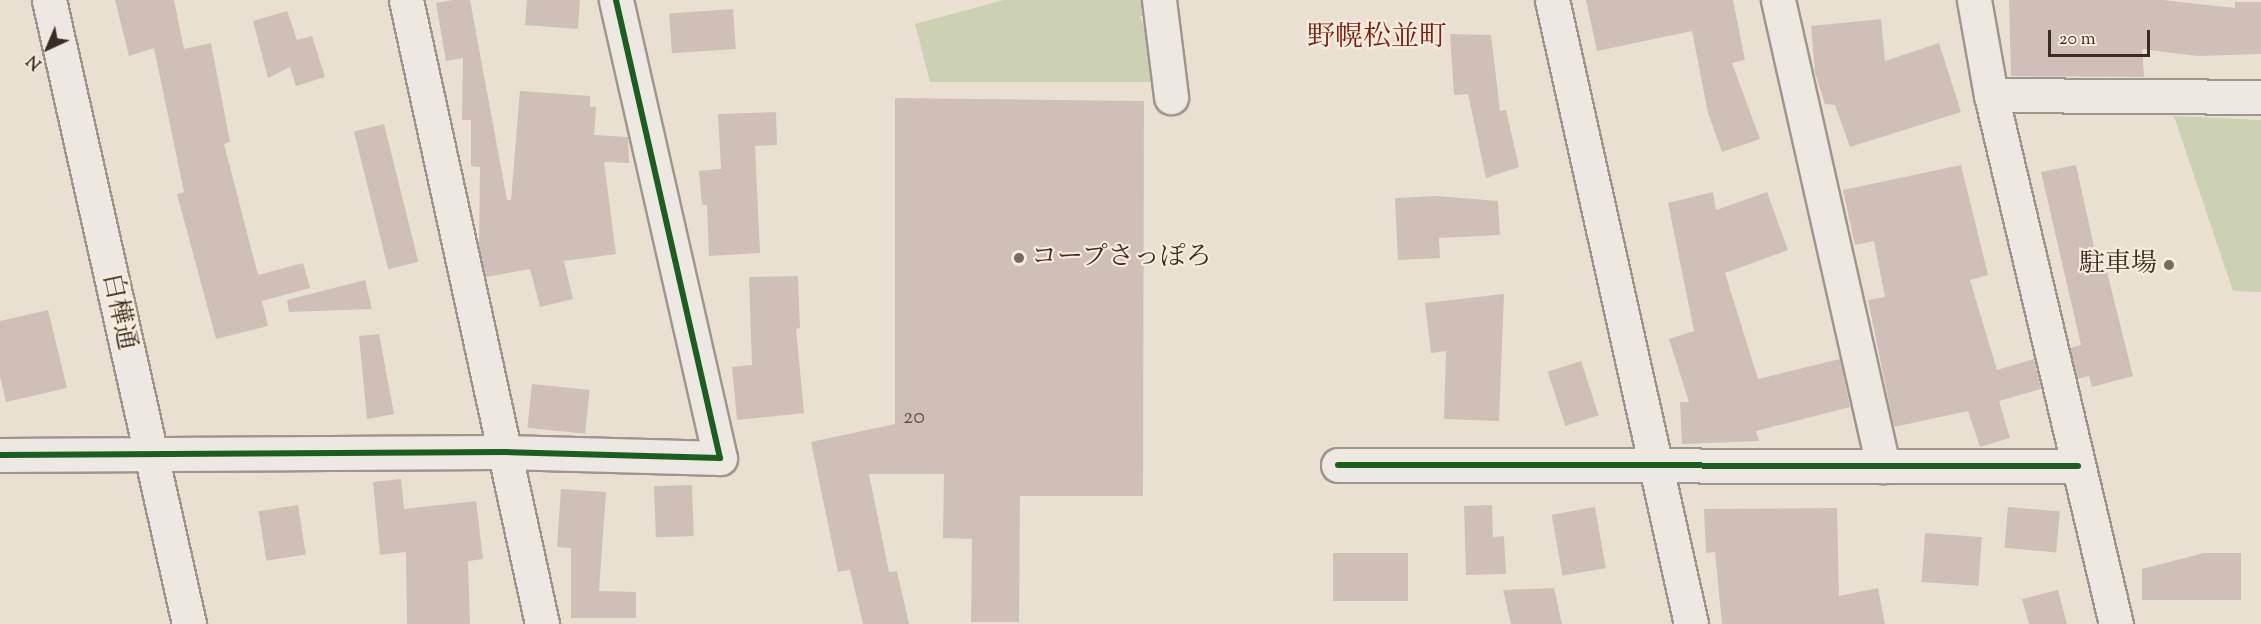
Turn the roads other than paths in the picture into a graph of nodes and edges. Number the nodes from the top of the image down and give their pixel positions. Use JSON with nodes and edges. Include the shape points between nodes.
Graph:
{"nodes":[{"id":1,"x":49,"y":0,"type":"edge"},
{"id":2,"x":406,"y":0,"type":"edge"},
{"id":3,"x":616,"y":0,"type":"edge"},
{"id":4,"x":1159,"y":0,"type":"edge"},
{"id":5,"x":1552,"y":0,"type":"edge"},
{"id":6,"x":1778,"y":0,"type":"edge"},
{"id":7,"x":1974,"y":0,"type":"edge"},
{"id":8,"x":1991,"y":95,"type":"junction"},
{"id":9,"x":1171,"y":97,"type":"dead end"},
{"id":10,"x":2261,"y":97,"type":"edge"},
{"id":11,"x":505,"y":452,"type":"junction"},
{"id":12,"x":0,"y":455,"type":"edge"},
{"id":13,"x":150,"y":457,"type":"junction"},
{"id":14,"x":1338,"y":465,"type":"dead end"},
{"id":15,"x":1883,"y":466,"type":"junction"},
{"id":16,"x":2078,"y":466,"type":"junction"},
{"id":17,"x":1658,"y":467,"type":"junction"},
{"id":18,"x":189,"y":624,"type":"edge"},
{"id":19,"x":542,"y":624,"type":"edge"},
{"id":20,"x":1690,"y":624,"type":"edge"},
{"id":21,"x":2116,"y":624,"type":"edge"}],
"edges":[{"from":1,"to":13,"type":"street","name":"白樺通"},
{"from":2,"to":11,"type":"street"},
{"from":3,"to":11,"type":"street","via":[[720,458]]},
{"from":4,"to":9,"type":"street"},
{"from":5,"to":17,"type":"street"},
{"from":6,"to":15,"type":"street"},
{"from":7,"to":8,"type":"street"},
{"from":8,"to":10,"type":"street"},
{"from":8,"to":16,"type":"street"},
{"from":11,"to":13,"type":"street"},
{"from":11,"to":19,"type":"street"},
{"from":12,"to":13,"type":"street"},
{"from":13,"to":18,"type":"street","name":"白樺通"},
{"from":14,"to":17,"type":"street"},
{"from":15,"to":16,"type":"street"},
{"from":15,"to":17,"type":"street"},
{"from":16,"to":21,"type":"street"},
{"from":17,"to":20,"type":"street"}]}
